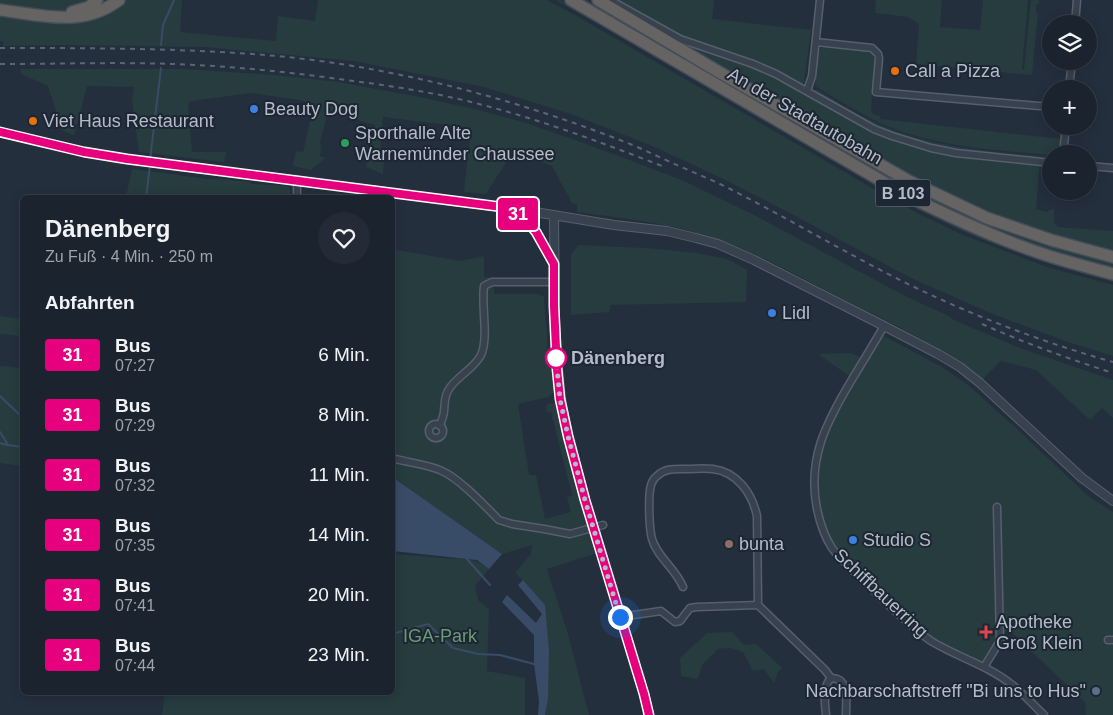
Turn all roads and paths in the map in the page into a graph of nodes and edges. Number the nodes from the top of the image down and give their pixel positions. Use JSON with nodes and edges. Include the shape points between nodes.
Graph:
{"nodes":[{"id":1,"x":97,"y":0,"type":"edge"},
{"id":2,"x":119,"y":0,"type":"edge"},
{"id":3,"x":572,"y":0,"type":"edge"},
{"id":4,"x":598,"y":0,"type":"edge"},
{"id":5,"x":610,"y":0,"type":"edge"},
{"id":6,"x":820,"y":0,"type":"edge"},
{"id":7,"x":1077,"y":0,"type":"edge"},
{"id":8,"x":0,"y":6,"type":"edge"},
{"id":9,"x":0,"y":10,"type":"edge"},
{"id":10,"x":1076,"y":15,"type":"edge"},
{"id":11,"x":816,"y":42,"type":"junction"},
{"id":12,"x":807,"y":91,"type":"junction"},
{"id":13,"x":1042,"y":106,"type":"edge"},
{"id":14,"x":0,"y":132,"type":"edge"},
{"id":15,"x":1042,"y":161,"type":"edge"},
{"id":16,"x":1097,"y":167,"type":"edge"},
{"id":17,"x":1113,"y":168,"type":"edge"},
{"id":18,"x":297,"y":180,"type":"junction"},
{"id":19,"x":386,"y":194,"type":"edge"},
{"id":20,"x":297,"y":195,"type":"edge"},
{"id":21,"x":395,"y":195,"type":"edge"},
{"id":22,"x":510,"y":208,"type":"junction"},
{"id":23,"x":554,"y":215,"type":"junction"},
{"id":24,"x":1113,"y":257,"type":"edge"},
{"id":25,"x":554,"y":264,"type":"junction"},
{"id":26,"x":1113,"y":274,"type":"edge"},
{"id":27,"x":554,"y":282,"type":"junction"},
{"id":28,"x":884,"y":326,"type":"junction"},
{"id":29,"x":440,"y":426,"type":"dead end"},
{"id":30,"x":395,"y":459,"type":"edge"},
{"id":31,"x":1113,"y":501,"type":"edge"},
{"id":32,"x":997,"y":507,"type":"dead end"},
{"id":33,"x":603,"y":525,"type":"dead end"},
{"id":34,"x":593,"y":527,"type":"junction"},
{"id":35,"x":683,"y":587,"type":"dead end"},
{"id":36,"x":758,"y":605,"type":"junction"},
{"id":37,"x":620,"y":617,"type":"junction"},
{"id":38,"x":984,"y":667,"type":"junction"},
{"id":39,"x":831,"y":678,"type":"junction"},
{"id":40,"x":648,"y":715,"type":"edge"},
{"id":41,"x":826,"y":715,"type":"edge"},
{"id":42,"x":846,"y":715,"type":"edge"},
{"id":43,"x":1044,"y":715,"type":"edge"}],
"edges":[{"from":1,"to":8,"type":"highway","via":[[84,9],[64,13]]},
{"from":2,"to":9,"type":"highway","via":[[100,12],[75,18]]},
{"from":3,"to":26,"type":"highway","name":"An der Stadtautobahn","number":"B 103","via":[[904,194],[983,232],[1046,255]]},
{"from":4,"to":24,"type":"highway","name":"An der Stadtautobahn","number":"B 103","via":[[909,181],[995,221]]},
{"from":5,"to":12,"type":"street","via":[[680,39],[753,64]]},
{"from":6,"to":11,"type":"street"},
{"from":7,"to":10,"type":"street"},
{"from":11,"to":12,"type":"street"},
{"from":11,"to":13,"type":"street","via":[[875,50],[879,58],[876,92]]},
{"from":12,"to":15,"type":"street","via":[[874,129],[908,142],[956,153]]},
{"from":14,"to":18,"type":"street","via":[[84,152]]},
{"from":16,"to":17,"type":"street"},
{"from":18,"to":19,"type":"street"},
{"from":18,"to":20,"type":"street"},
{"from":21,"to":22,"type":"street"},
{"from":22,"to":23,"type":"street"},
{"from":22,"to":25,"type":"street","via":[[536,232]]},
{"from":23,"to":25,"type":"street"},
{"from":23,"to":28,"type":"street","via":[[667,231],[718,244]]},
{"from":25,"to":27,"type":"street"},
{"from":27,"to":29,"type":"street","via":[[492,282],[484,286],[481,355],[445,396]]},
{"from":27,"to":34,"type":"street","via":[[560,399]]},
{"from":28,"to":31,"type":"street","via":[[938,354],[980,383],[1082,478]]},
{"from":28,"to":38,"type":"street","name":"Schiffbauerring","via":[[839,402],[822,439],[814,489],[824,534],[840,559],[930,640]]},
{"from":30,"to":34,"type":"street","via":[[445,472],[506,523],[570,534]]},
{"from":32,"to":38,"type":"street","via":[[1000,641]]},
{"from":33,"to":34,"type":"street"},
{"from":34,"to":37,"type":"street"},
{"from":35,"to":36,"type":"street","via":[[652,540],[651,484],[662,471],[670,469],[716,469],[746,489],[755,505]]},
{"from":36,"to":37,"type":"street","via":[[697,606],[675,622],[661,611]]},
{"from":36,"to":39,"type":"street"},
{"from":37,"to":40,"type":"street"},
{"from":38,"to":43,"type":"street","name":"Schiffbauerring","via":[[1011,684]]},
{"from":39,"to":41,"type":"street","via":[[825,688]]},
{"from":39,"to":42,"type":"street","via":[[837,678],[845,688]]}]}
